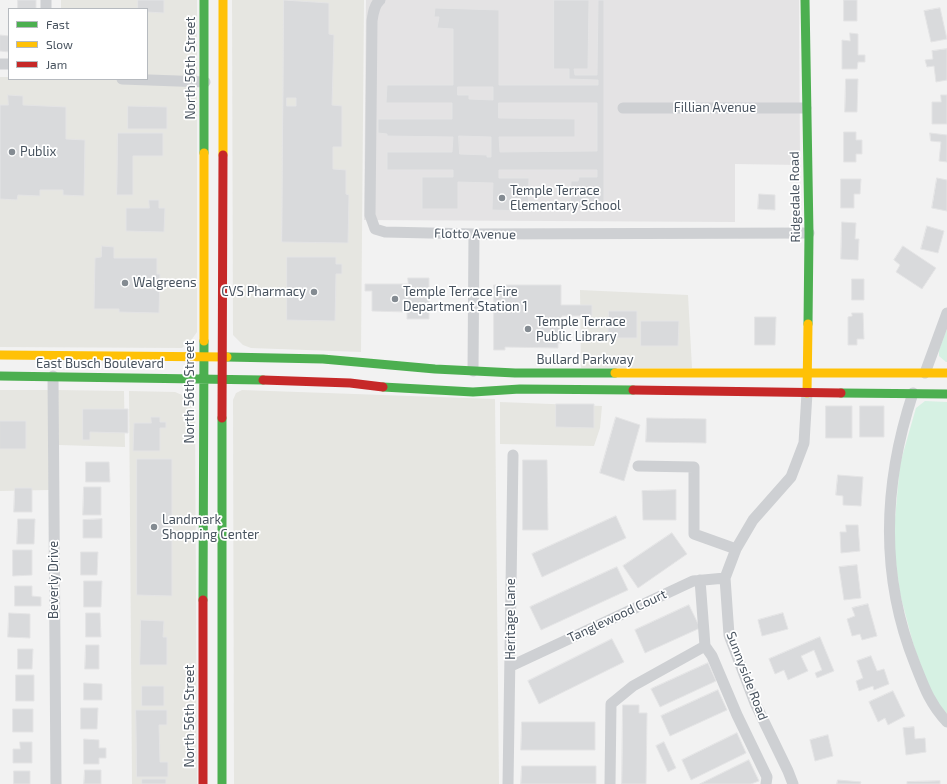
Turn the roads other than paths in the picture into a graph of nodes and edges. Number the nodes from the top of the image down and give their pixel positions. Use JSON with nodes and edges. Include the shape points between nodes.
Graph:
{"nodes":[{"id":1,"x":223,"y":0,"type":"edge"},
{"id":2,"x":380,"y":0,"type":"edge"},
{"id":3,"x":805,"y":0,"type":"edge"},
{"id":4,"x":204,"y":2,"type":"edge"},
{"id":5,"x":223,"y":68,"type":"junction"},
{"id":6,"x":148,"y":80,"type":"edge"},
{"id":7,"x":205,"y":82,"type":"junction"},
{"id":8,"x":623,"y":108,"type":"dead end"},
{"id":9,"x":806,"y":108,"type":"junction"},
{"id":10,"x":224,"y":176,"type":"junction"},
{"id":11,"x":809,"y":233,"type":"junction"},
{"id":12,"x":474,"y":234,"type":"junction"},
{"id":13,"x":947,"y":313,"type":"edge"},
{"id":14,"x":0,"y":355,"type":"edge"},
{"id":15,"x":204,"y":356,"type":"junction"},
{"id":16,"x":224,"y":357,"type":"junction"},
{"id":17,"x":474,"y":371,"type":"junction"},
{"id":18,"x":924,"y":373,"type":"junction"},
{"id":19,"x":947,"y":373,"type":"edge"},
{"id":20,"x":807,"y":374,"type":"junction"},
{"id":21,"x":0,"y":376,"type":"edge"},
{"id":22,"x":53,"y":376,"type":"junction"},
{"id":23,"x":203,"y":378,"type":"junction"},
{"id":24,"x":224,"y":378,"type":"junction"},
{"id":25,"x":807,"y":393,"type":"junction"},
{"id":26,"x":913,"y":393,"type":"junction"},
{"id":27,"x":947,"y":394,"type":"edge"},
{"id":28,"x":513,"y":454,"type":"dead end"},
{"id":29,"x":638,"y":466,"type":"dead end"},
{"id":30,"x":736,"y":549,"type":"junction"},
{"id":31,"x":203,"y":563,"type":"junction"},
{"id":32,"x":725,"y":578,"type":"junction"},
{"id":33,"x":700,"y":580,"type":"junction"},
{"id":34,"x":705,"y":646,"type":"junction"},
{"id":35,"x":222,"y":659,"type":"junction"},
{"id":36,"x":511,"y":666,"type":"junction"},
{"id":37,"x":947,"y":722,"type":"edge"},
{"id":38,"x":203,"y":723,"type":"junction"},
{"id":39,"x":56,"y":784,"type":"edge"},
{"id":40,"x":203,"y":784,"type":"edge"},
{"id":41,"x":213,"y":784,"type":"edge"},
{"id":42,"x":222,"y":784,"type":"edge"},
{"id":43,"x":508,"y":784,"type":"edge"},
{"id":44,"x":610,"y":784,"type":"edge"},
{"id":45,"x":766,"y":784,"type":"edge"},
{"id":46,"x":793,"y":784,"type":"edge"}],
"edges":[{"from":1,"to":5,"type":"main road"},
{"from":2,"to":12,"type":"street","name":"Flotto Avenue","via":[[377,2],[372,22],[372,223],[375,229],[385,232]]},
{"from":3,"to":9,"type":"main road","name":"Ridgedale Road"},
{"from":4,"to":5,"type":"main road","via":[[215,60]]},
{"from":4,"to":7,"type":"main road","name":"North 56th Street"},
{"from":5,"to":10,"type":"main road"},
{"from":6,"to":7,"type":"street"},
{"from":7,"to":10,"type":"main road","via":[[210,83],[215,96],[216,161]]},
{"from":7,"to":15,"type":"main road","name":"North 56th Street"},
{"from":8,"to":9,"type":"street","name":"Fillian Avenue"},
{"from":9,"to":11,"type":"main road","name":"Ridgedale Road"},
{"from":10,"to":16,"type":"main road"},
{"from":11,"to":12,"type":"street","name":"Flotto Avenue"},
{"from":11,"to":20,"type":"main road","name":"Ridgedale Road"},
{"from":12,"to":17,"type":"street"},
{"from":13,"to":18,"type":"street"},
{"from":14,"to":15,"type":"main road","name":"East Busch Boulevard"},
{"from":15,"to":16,"type":"main road","name":"East Busch Boulevard"},
{"from":15,"to":23,"type":"main road","name":"North 56th Street"},
{"from":16,"to":17,"type":"main road","name":"Bullard Parkway","via":[[351,360]]},
{"from":16,"to":24,"type":"main road"},
{"from":17,"to":20,"type":"main road","name":"Bullard Parkway"},
{"from":18,"to":19,"type":"main road","name":"Bullard Parkway"},
{"from":18,"to":20,"type":"main road","name":"Bullard Parkway"},
{"from":20,"to":25,"type":"main road","name":"Ridgedale Road"},
{"from":21,"to":22,"type":"main road","name":"East Busch Boulevard"},
{"from":22,"to":23,"type":"main road","name":"East Busch Boulevard"},
{"from":22,"to":39,"type":"street","name":"Beverly Drive"},
{"from":23,"to":24,"type":"main road","name":"East Busch Boulevard"},
{"from":23,"to":31,"type":"main road","name":"North 56th Street"},
{"from":24,"to":25,"type":"main road","via":[[350,383],[391,388],[474,392],[520,389]]},
{"from":24,"to":35,"type":"main road"},
{"from":25,"to":26,"type":"main road"},
{"from":25,"to":30,"type":"street","name":"Sunnyside Road","via":[[804,443],[791,477],[753,520]]},
{"from":26,"to":27,"type":"main road"},
{"from":26,"to":37,"type":"street","via":[[892,477],[890,562],[899,621],[930,703]]},
{"from":28,"to":36,"type":"street","name":"Heritage Lane"},
{"from":29,"to":30,"type":"street","via":[[694,467],[694,534]]},
{"from":30,"to":32,"type":"street","name":"Sunnyside Road"},
{"from":31,"to":35,"type":"main road","via":[[210,570],[215,645]]},
{"from":31,"to":38,"type":"main road","name":"North 56th Street"},
{"from":32,"to":33,"type":"street","name":"Tanglewood Court"},
{"from":32,"to":46,"type":"street","name":"Sunnyside Road","via":[[729,635],[755,703]]},
{"from":33,"to":34,"type":"street"},
{"from":33,"to":36,"type":"street","name":"Tanglewood Court","via":[[693,580]]},
{"from":34,"to":44,"type":"street","via":[[632,686],[611,704]]},
{"from":34,"to":45,"type":"street","via":[[712,656],[767,777]]},
{"from":35,"to":42,"type":"main road"},
{"from":36,"to":43,"type":"street","name":"Heritage Lane"},
{"from":38,"to":40,"type":"main road","name":"North 56th Street"},
{"from":38,"to":41,"type":"main road","via":[[210,725],[212,733]]}]}
